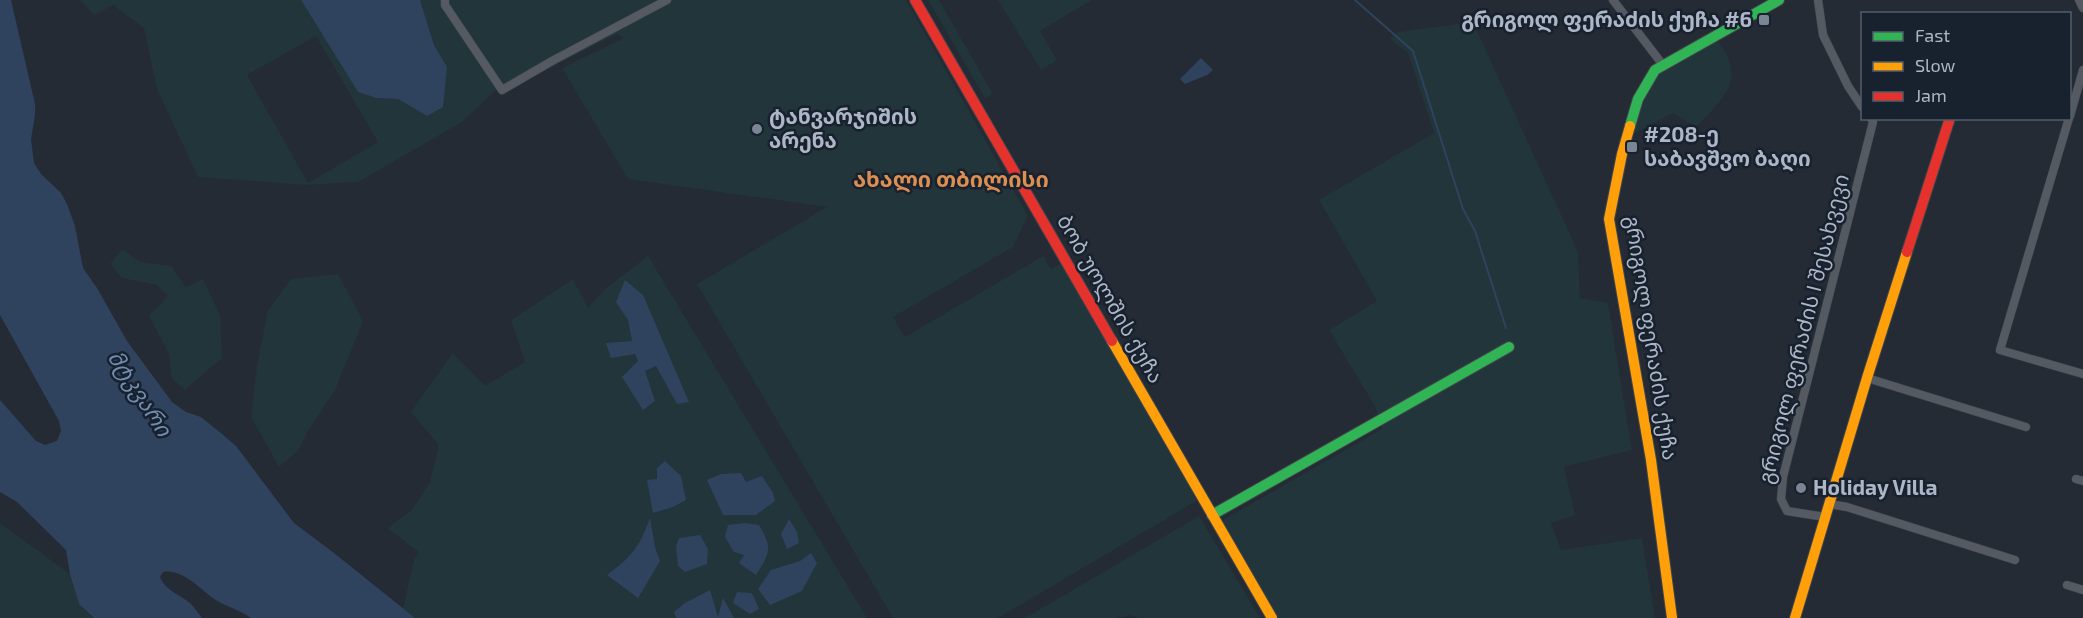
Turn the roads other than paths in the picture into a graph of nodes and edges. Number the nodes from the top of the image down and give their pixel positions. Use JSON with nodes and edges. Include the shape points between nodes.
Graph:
{"nodes":[{"id":1,"x":445,"y":0,"type":"edge"},
{"id":2,"x":667,"y":0,"type":"edge"},
{"id":3,"x":915,"y":0,"type":"edge"},
{"id":4,"x":1613,"y":0,"type":"edge"},
{"id":5,"x":1779,"y":0,"type":"edge"},
{"id":6,"x":1818,"y":0,"type":"edge"},
{"id":7,"x":2079,"y":0,"type":"edge"},
{"id":8,"x":2083,"y":8,"type":"edge"},
{"id":9,"x":1663,"y":65,"type":"junction"},
{"id":10,"x":2083,"y":70,"type":"edge"},
{"id":11,"x":1861,"y":104,"type":"edge"},
{"id":12,"x":2071,"y":110,"type":"edge"},
{"id":13,"x":1872,"y":120,"type":"edge"},
{"id":14,"x":1949,"y":120,"type":"edge"},
{"id":15,"x":2068,"y":120,"type":"edge"},
{"id":16,"x":1509,"y":347,"type":"dead end"},
{"id":17,"x":2083,"y":374,"type":"edge"},
{"id":18,"x":1867,"y":378,"type":"junction"},
{"id":19,"x":2026,"y":427,"type":"dead end"},
{"id":20,"x":1829,"y":504,"type":"junction"},
{"id":21,"x":1212,"y":515,"type":"junction"},
{"id":22,"x":1825,"y":517,"type":"junction"},
{"id":23,"x":2014,"y":560,"type":"dead end"},
{"id":24,"x":2067,"y":585,"type":"dead end"},
{"id":25,"x":2083,"y":590,"type":"edge"},
{"id":26,"x":1272,"y":618,"type":"edge"},
{"id":27,"x":1672,"y":618,"type":"edge"},
{"id":28,"x":1795,"y":618,"type":"edge"}],
"edges":[{"from":1,"to":2,"type":"street","via":[[502,90]]},
{"from":3,"to":21,"type":"street","name":"ბობ უოლშის ქუჩა"},
{"from":4,"to":9,"type":"street"},
{"from":5,"to":9,"type":"street","name":"გრიგოლ ფერაძის ქუჩა"},
{"from":6,"to":11,"type":"street","via":[[1823,35]]},
{"from":7,"to":8,"type":"street"},
{"from":9,"to":27,"type":"street","name":"გრიგოლ ფერაძის ქუჩა","via":[[1638,99],[1609,219],[1651,460]]},
{"from":10,"to":12,"type":"street"},
{"from":13,"to":22,"type":"street","name":"გრიგოლ ფერაძის I შესახვევი","via":[[1783,477],[1781,499],[1786,511]]},
{"from":14,"to":18,"type":"street"},
{"from":15,"to":17,"type":"street","via":[[2000,350]]},
{"from":16,"to":21,"type":"street"},
{"from":18,"to":19,"type":"street"},
{"from":18,"to":20,"type":"street"},
{"from":20,"to":22,"type":"street"},
{"from":20,"to":23,"type":"street"},
{"from":21,"to":26,"type":"street","name":"ბობ უოლშის ქუჩა"},
{"from":22,"to":28,"type":"street"},
{"from":24,"to":25,"type":"street"}]}
